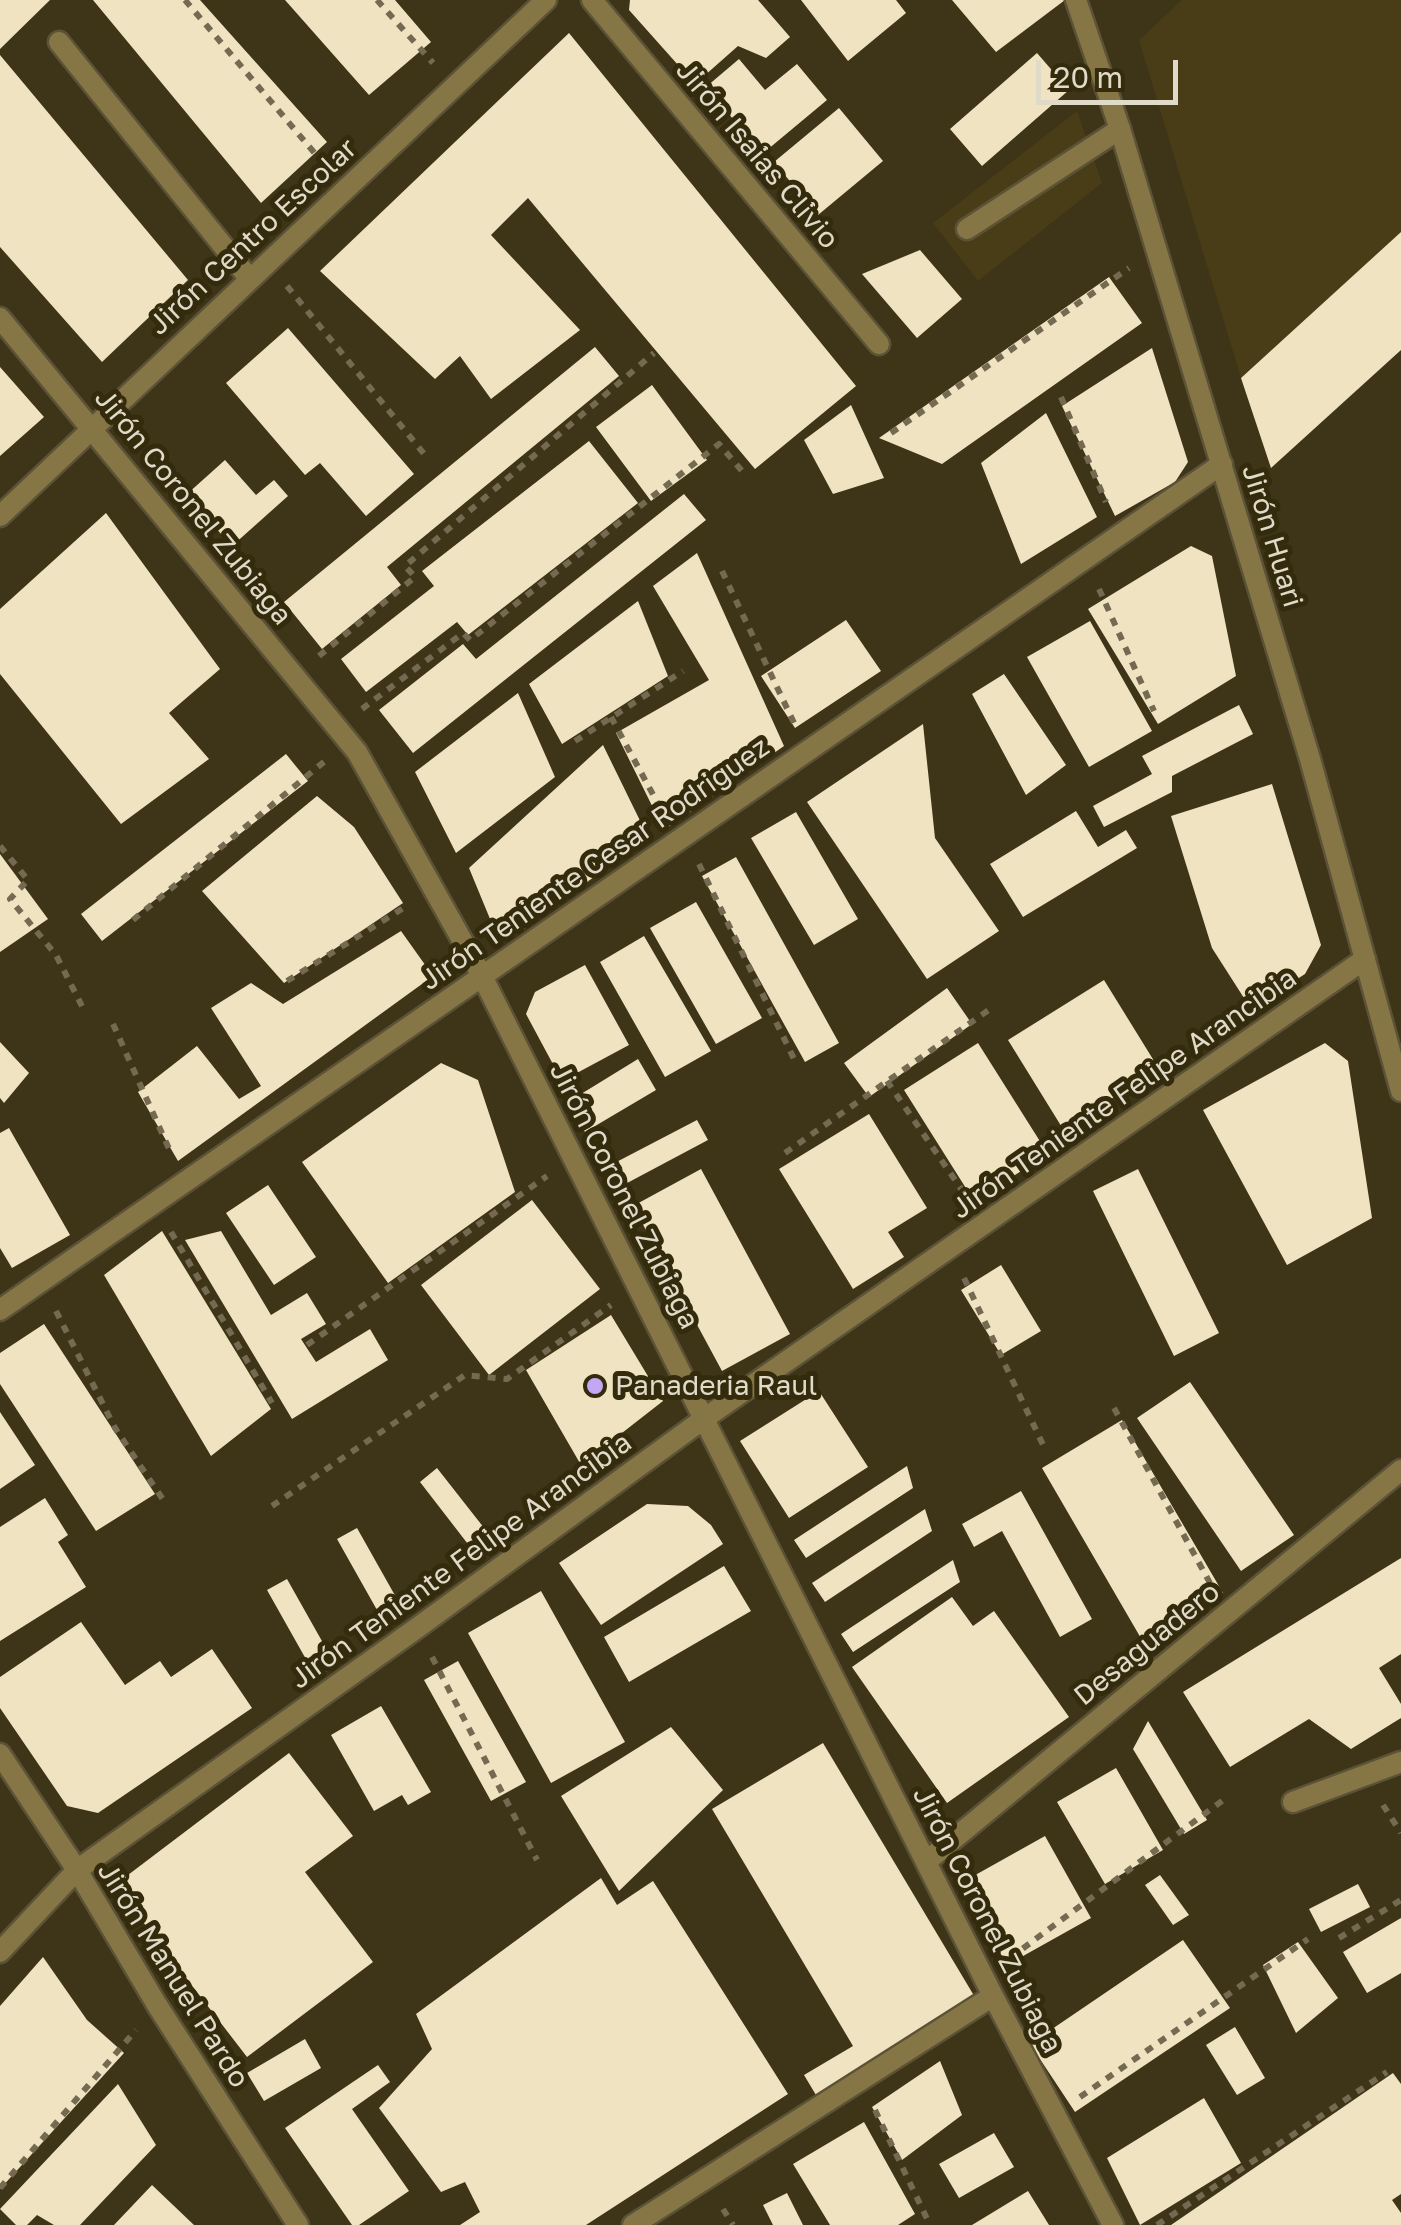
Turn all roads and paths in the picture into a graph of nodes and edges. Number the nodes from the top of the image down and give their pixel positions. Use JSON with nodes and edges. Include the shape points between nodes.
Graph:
{"nodes":[{"id":1,"x":185,"y":0,"type":"edge"},
{"id":2,"x":377,"y":0,"type":"edge"},
{"id":3,"x":546,"y":0,"type":"edge"},
{"id":4,"x":592,"y":0,"type":"edge"},
{"id":5,"x":1076,"y":0,"type":"edge"},
{"id":6,"x":60,"y":42,"type":"dead end"},
{"id":7,"x":454,"y":87,"type":"junction"},
{"id":8,"x":1120,"y":128,"type":"junction"},
{"id":9,"x":345,"y":189,"type":"junction"},
{"id":10,"x":967,"y":228,"type":"dead end"},
{"id":11,"x":1157,"y":249,"type":"junction"},
{"id":12,"x":267,"y":261,"type":"junction"},
{"id":13,"x":250,"y":278,"type":"junction"},
{"id":14,"x":0,"y":318,"type":"edge"},
{"id":15,"x":879,"y":344,"type":"dead end"},
{"id":16,"x":654,"y":353,"type":"dead end"},
{"id":17,"x":1061,"y":397,"type":"dead end"},
{"id":18,"x":92,"y":426,"type":"junction"},
{"id":19,"x":891,"y":432,"type":"dead end"},
{"id":20,"x":426,"y":456,"type":"dead end"},
{"id":21,"x":1222,"y":464,"type":"junction"},
{"id":22,"x":742,"y":471,"type":"dead end"},
{"id":23,"x":0,"y":516,"type":"edge"},
{"id":24,"x":1120,"y":534,"type":"junction"},
{"id":25,"x":1086,"y":558,"type":"junction"},
{"id":26,"x":722,"y":570,"type":"dead end"},
{"id":27,"x":682,"y":671,"type":"dead end"},
{"id":28,"x":295,"y":676,"type":"junction"},
{"id":29,"x":1154,"y":711,"type":"dead end"},
{"id":30,"x":611,"y":718,"type":"junction"},
{"id":31,"x":342,"y":735,"type":"junction"},
{"id":32,"x":575,"y":741,"type":"dead end"},
{"id":33,"x":806,"y":752,"type":"junction"},
{"id":34,"x":682,"y":838,"type":"junction"},
{"id":35,"x":0,"y":846,"type":"edge"},
{"id":36,"x":434,"y":890,"type":"junction"},
{"id":37,"x":133,"y":920,"type":"dead end"},
{"id":38,"x":1365,"y":959,"type":"junction"},
{"id":39,"x":482,"y":976,"type":"junction"},
{"id":40,"x":288,"y":981,"type":"dead end"},
{"id":41,"x":993,"y":1007,"type":"dead end"},
{"id":42,"x":85,"y":1012,"type":"dead end"},
{"id":43,"x":113,"y":1024,"type":"dead end"},
{"id":44,"x":797,"y":1065,"type":"dead end"},
{"id":45,"x":887,"y":1081,"type":"junction"},
{"id":46,"x":1401,"y":1091,"type":"edge"},
{"id":47,"x":785,"y":1153,"type":"dead end"},
{"id":48,"x":574,"y":1157,"type":"junction"},
{"id":49,"x":184,"y":1182,"type":"junction"},
{"id":50,"x":154,"y":1203,"type":"junction"},
{"id":51,"x":985,"y":1224,"type":"junction"},
{"id":52,"x":950,"y":1248,"type":"junction"},
{"id":53,"x":40,"y":1282,"type":"junction"},
{"id":54,"x":638,"y":1285,"type":"junction"},
{"id":55,"x":0,"y":1310,"type":"edge"},
{"id":56,"x":307,"y":1344,"type":"dead end"},
{"id":57,"x":272,"y":1403,"type":"dead end"},
{"id":58,"x":1114,"y":1408,"type":"dead end"},
{"id":59,"x":705,"y":1418,"type":"junction"},
{"id":60,"x":1044,"y":1449,"type":"dead end"},
{"id":61,"x":1401,"y":1470,"type":"edge"},
{"id":62,"x":164,"y":1501,"type":"dead end"},
{"id":63,"x":272,"y":1506,"type":"dead end"},
{"id":64,"x":1227,"y":1614,"type":"junction"},
{"id":65,"x":417,"y":1628,"type":"junction"},
{"id":66,"x":0,"y":1754,"type":"edge"},
{"id":67,"x":1401,"y":1762,"type":"edge"},
{"id":68,"x":1226,"y":1798,"type":"dead end"},
{"id":69,"x":1294,"y":1802,"type":"dead end"},
{"id":70,"x":537,"y":1860,"type":"dead end"},
{"id":71,"x":927,"y":1860,"type":"junction"},
{"id":72,"x":77,"y":1870,"type":"junction"},
{"id":73,"x":1401,"y":1900,"type":"edge"},
{"id":74,"x":1339,"y":1938,"type":"dead end"},
{"id":75,"x":1308,"y":1939,"type":"dead end"},
{"id":76,"x":0,"y":1952,"type":"edge"},
{"id":77,"x":988,"y":1987,"type":"junction"},
{"id":78,"x":157,"y":2005,"type":"junction"},
{"id":79,"x":1387,"y":2072,"type":"dead end"},
{"id":80,"x":860,"y":2081,"type":"junction"},
{"id":81,"x":1054,"y":2114,"type":"junction"},
{"id":82,"x":0,"y":2188,"type":"edge"},
{"id":83,"x":298,"y":2225,"type":"edge"},
{"id":84,"x":633,"y":2225,"type":"edge"},
{"id":85,"x":930,"y":2225,"type":"edge"},
{"id":86,"x":1113,"y":2225,"type":"edge"},
{"id":87,"x":1157,"y":2225,"type":"edge"}],
"edges":[{"from":1,"to":9,"type":"path"},
{"from":2,"to":7,"type":"path"},
{"from":3,"to":7,"type":"street","name":"Jirón Centro Escolar"},
{"from":4,"to":15,"type":"street","name":"Jirón Isaias Clivio"},
{"from":5,"to":8,"type":"street","name":"Jirón Huari"},
{"from":6,"to":13,"type":"street"},
{"from":7,"to":9,"type":"street","name":"Jirón Centro Escolar"},
{"from":8,"to":10,"type":"street"},
{"from":8,"to":11,"type":"street","name":"Jirón Huari"},
{"from":9,"to":12,"type":"street","name":"Jirón Centro Escolar"},
{"from":11,"to":19,"type":"path"},
{"from":11,"to":21,"type":"street","name":"Jirón Huari"},
{"from":12,"to":13,"type":"street","name":"Jirón Centro Escolar"},
{"from":12,"to":20,"type":"path"},
{"from":13,"to":18,"type":"street","name":"Jirón Centro Escolar"},
{"from":14,"to":18,"type":"street","name":"Jirón Coronel Zubiaga"},
{"from":16,"to":28,"type":"path","via":[[406,566],[415,578]]},
{"from":17,"to":24,"type":"path"},
{"from":18,"to":23,"type":"street","name":"Jirón Centro Escolar"},
{"from":18,"to":28,"type":"street","name":"Jirón Coronel Zubiaga"},
{"from":21,"to":24,"type":"street","name":"Jirón Teniente Cesar Rodriguez"},
{"from":21,"to":38,"type":"street","name":"Jirón Huari"},
{"from":22,"to":31,"type":"path","via":[[718,444],[470,640],[463,632]]},
{"from":24,"to":25,"type":"street","name":"Jirón Teniente Cesar Rodriguez"},
{"from":25,"to":29,"type":"path"},
{"from":25,"to":33,"type":"street","name":"Jirón Teniente Cesar Rodriguez"},
{"from":26,"to":33,"type":"path"},
{"from":27,"to":30,"type":"path"},
{"from":28,"to":31,"type":"street","name":"Jirón Coronel Zubiaga"},
{"from":30,"to":32,"type":"path"},
{"from":30,"to":34,"type":"path"},
{"from":31,"to":36,"type":"street","name":"Jirón Coronel Zubiaga"},
{"from":31,"to":37,"type":"path"},
{"from":33,"to":34,"type":"street","name":"Jirón Teniente Cesar Rodriguez"},
{"from":34,"to":39,"type":"street","name":"Jirón Teniente Cesar Rodriguez"},
{"from":34,"to":44,"type":"path"},
{"from":35,"to":42,"type":"path","via":[[28,880],[10,899],[56,955]]},
{"from":36,"to":39,"type":"street","name":"Jirón Coronel Zubiaga"},
{"from":36,"to":40,"type":"path"},
{"from":38,"to":46,"type":"street","name":"Jirón Huari"},
{"from":38,"to":51,"type":"street","name":"Jirón Teniente Felipe Arancibia"},
{"from":39,"to":48,"type":"street","name":"Jirón Coronel Zubiaga"},
{"from":39,"to":49,"type":"street","name":"Jirón Teniente Cesar Rodriguez"},
{"from":41,"to":45,"type":"path"},
{"from":43,"to":49,"type":"path"},
{"from":45,"to":47,"type":"path"},
{"from":45,"to":51,"type":"path"},
{"from":48,"to":54,"type":"street","name":"Jirón Coronel Zubiaga"},
{"from":48,"to":56,"type":"path"},
{"from":49,"to":50,"type":"street","name":"Jirón Teniente Cesar Rodriguez"},
{"from":50,"to":53,"type":"street","name":"Jirón Teniente Cesar Rodriguez"},
{"from":50,"to":57,"type":"path"},
{"from":51,"to":52,"type":"street","name":"Jirón Teniente Felipe Arancibia"},
{"from":52,"to":59,"type":"street","name":"Jirón Teniente Felipe Arancibia"},
{"from":52,"to":60,"type":"path"},
{"from":53,"to":55,"type":"street","name":"Jirón Teniente Cesar Rodriguez"},
{"from":53,"to":62,"type":"path","via":[[115,1428]]},
{"from":54,"to":59,"type":"street","name":"Jirón Coronel Zubiaga"},
{"from":54,"to":63,"type":"path","via":[[507,1380],[465,1376]]},
{"from":58,"to":64,"type":"path"},
{"from":59,"to":65,"type":"street","name":"Jirón Teniente Felipe Arancibia"},
{"from":59,"to":71,"type":"street","name":"Jirón Coronel Zubiaga"},
{"from":61,"to":64,"type":"street","name":"Desaguadero"},
{"from":64,"to":71,"type":"street","name":"Desaguadero"},
{"from":65,"to":70,"type":"path"},
{"from":65,"to":72,"type":"street","name":"Jirón Teniente Felipe Arancibia"},
{"from":66,"to":72,"type":"street","name":"Jirón Manuel Pardo"},
{"from":67,"to":69,"type":"street"},
{"from":68,"to":77,"type":"path"},
{"from":71,"to":77,"type":"street","name":"Jirón Coronel Zubiaga"},
{"from":72,"to":76,"type":"street","name":"Jirón Teniente Felipe Arancibia"},
{"from":72,"to":78,"type":"street","name":"Jirón Manuel Pardo"},
{"from":73,"to":74,"type":"path"},
{"from":75,"to":81,"type":"path"},
{"from":77,"to":80,"type":"street"},
{"from":77,"to":81,"type":"street","name":"Jirón Coronel Zubiaga"},
{"from":78,"to":82,"type":"path"},
{"from":78,"to":83,"type":"street","name":"Jirón Manuel Pardo"},
{"from":79,"to":87,"type":"path"},
{"from":80,"to":84,"type":"street"},
{"from":80,"to":85,"type":"path"},
{"from":81,"to":86,"type":"street","name":"Jirón Coronel Zubiaga"}]}
